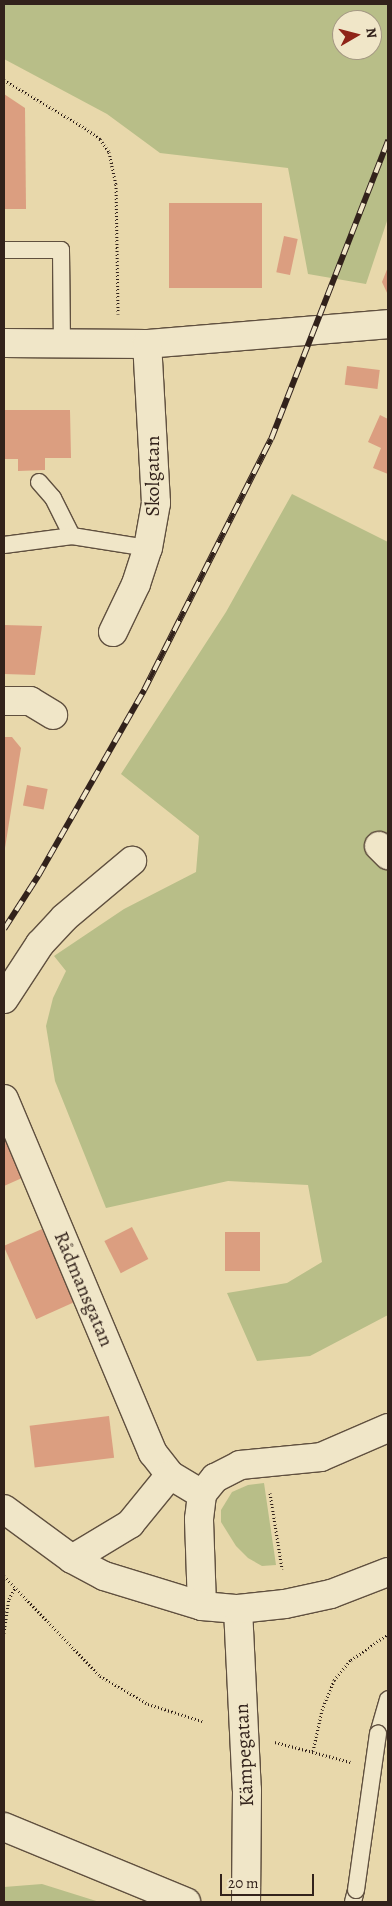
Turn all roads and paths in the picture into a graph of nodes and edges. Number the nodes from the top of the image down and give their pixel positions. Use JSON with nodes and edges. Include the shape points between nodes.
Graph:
{"nodes":[{"id":1,"x":4,"y":80,"type":"edge"},
{"id":2,"x":4,"y":250,"type":"edge"},
{"id":3,"x":388,"y":324,"type":"edge"},
{"id":4,"x":118,"y":343,"type":"junction"},
{"id":5,"x":4,"y":344,"type":"edge"},
{"id":6,"x":62,"y":344,"type":"junction"},
{"id":7,"x":147,"y":344,"type":"junction"},
{"id":8,"x":39,"y":482,"type":"dead end"},
{"id":9,"x":72,"y":536,"type":"junction"},
{"id":10,"x":4,"y":545,"type":"edge"},
{"id":11,"x":148,"y":548,"type":"junction"},
{"id":12,"x":113,"y":632,"type":"dead end"},
{"id":13,"x":4,"y":701,"type":"edge"},
{"id":14,"x":53,"y":715,"type":"dead end"},
{"id":15,"x":132,"y":861,"type":"dead end"},
{"id":16,"x":4,"y":999,"type":"edge"},
{"id":17,"x":4,"y":1100,"type":"edge"},
{"id":18,"x":388,"y":1428,"type":"edge"},
{"id":19,"x":265,"y":1462,"type":"junction"},
{"id":20,"x":170,"y":1475,"type":"junction"},
{"id":21,"x":202,"y":1494,"type":"junction"},
{"id":22,"x":4,"y":1509,"type":"edge"},
{"id":23,"x":72,"y":1559,"type":"junction"},
{"id":24,"x":282,"y":1569,"type":"dead end"},
{"id":25,"x":388,"y":1572,"type":"edge"},
{"id":26,"x":4,"y":1576,"type":"edge"},
{"id":27,"x":14,"y":1587,"type":"junction"},
{"id":28,"x":202,"y":1606,"type":"junction"},
{"id":29,"x":238,"y":1609,"type":"junction"},
{"id":30,"x":4,"y":1633,"type":"edge"},
{"id":31,"x":388,"y":1634,"type":"edge"},
{"id":32,"x":387,"y":1703,"type":"edge"},
{"id":33,"x":202,"y":1721,"type":"dead end"},
{"id":34,"x":275,"y":1742,"type":"dead end"},
{"id":35,"x":314,"y":1751,"type":"junction"},
{"id":36,"x":353,"y":1763,"type":"dead end"},
{"id":37,"x":4,"y":1827,"type":"edge"},
{"id":38,"x":355,"y":1896,"type":"edge"},
{"id":39,"x":186,"y":1902,"type":"edge"},
{"id":40,"x":246,"y":1902,"type":"edge"}],
"edges":[{"from":1,"to":4,"type":"path","via":[[85,128],[100,139],[109,152],[116,184]]},
{"from":2,"to":6,"type":"lane","via":[[61,250]]},
{"from":3,"to":7,"type":"street"},
{"from":4,"to":6,"type":"street"},
{"from":4,"to":7,"type":"street"},
{"from":5,"to":6,"type":"street"},
{"from":7,"to":11,"type":"street","name":"Skolgatan","via":[[156,503]]},
{"from":8,"to":9,"type":"lane","via":[[53,498]]},
{"from":9,"to":10,"type":"lane"},
{"from":9,"to":11,"type":"lane"},
{"from":11,"to":12,"type":"street","name":"Skolgatan","via":[[136,584]]},
{"from":13,"to":14,"type":"street","via":[[30,701]]},
{"from":15,"to":16,"type":"street","via":[[64,918],[40,944]]},
{"from":17,"to":20,"type":"street","name":"Rådmansgatan","via":[[153,1453]]},
{"from":18,"to":19,"type":"street","via":[[321,1457]]},
{"from":19,"to":21,"type":"street","via":[[240,1465],[215,1478]]},
{"from":19,"to":24,"type":"path"},
{"from":20,"to":21,"type":"street","name":"Rådmansgatan"},
{"from":20,"to":23,"type":"street","via":[[130,1524]]},
{"from":21,"to":28,"type":"street","via":[[199,1518]]},
{"from":22,"to":23,"type":"street"},
{"from":23,"to":28,"type":"street","via":[[104,1576]]},
{"from":25,"to":29,"type":"street","via":[[331,1594],[285,1604]]},
{"from":26,"to":27,"type":"path"},
{"from":27,"to":30,"type":"path"},
{"from":27,"to":33,"type":"path","via":[[100,1676],[148,1704]]},
{"from":28,"to":29,"type":"street"},
{"from":29,"to":40,"type":"street","name":"Kämpegatan","via":[[247,1790]]},
{"from":31,"to":35,"type":"path","via":[[351,1660],[334,1680],[322,1710]]},
{"from":32,"to":38,"type":"lane","bridge":true,"via":[[378,1734]]},
{"from":34,"to":35,"type":"path"},
{"from":35,"to":36,"type":"path"},
{"from":37,"to":39,"type":"street"}]}
